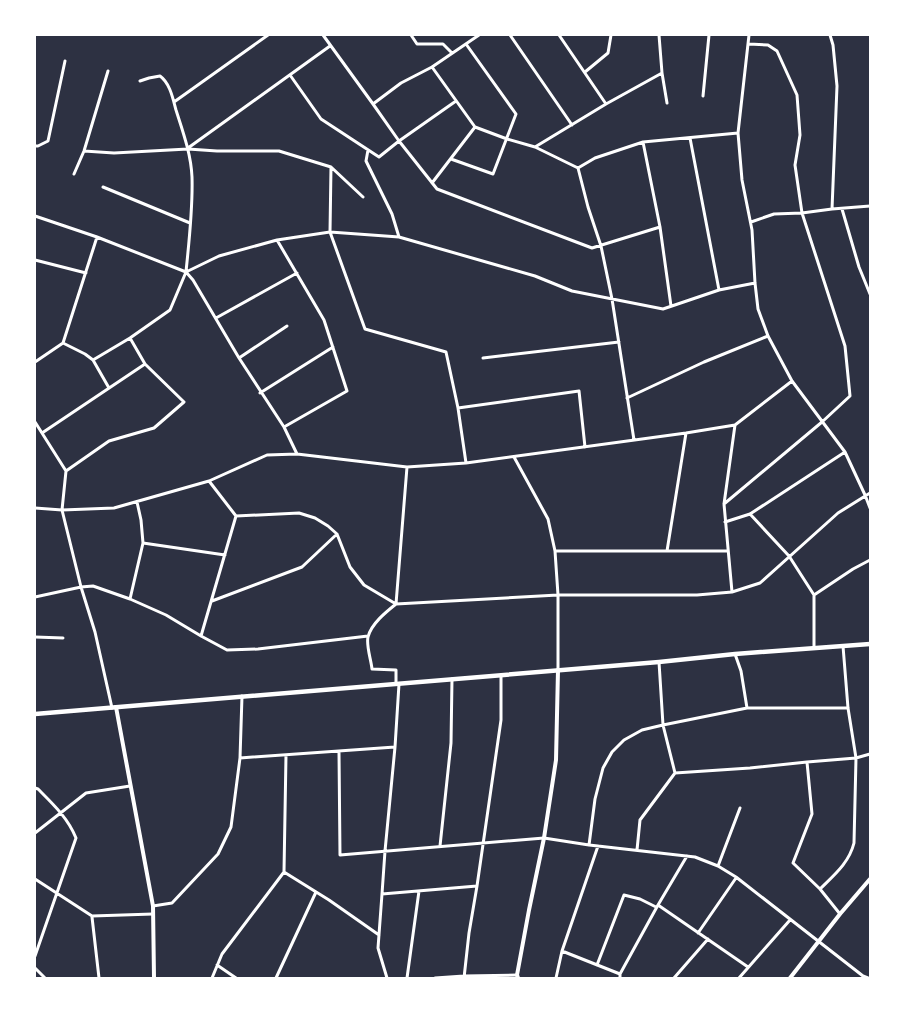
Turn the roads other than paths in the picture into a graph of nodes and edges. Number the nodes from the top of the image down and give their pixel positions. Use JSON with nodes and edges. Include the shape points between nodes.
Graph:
{"nodes":[{"id":1,"x":268,"y":35,"type":"edge"},
{"id":2,"x":323,"y":35,"type":"edge"},
{"id":3,"x":410,"y":35,"type":"edge"},
{"id":4,"x":479,"y":35,"type":"edge"},
{"id":5,"x":510,"y":35,"type":"edge"},
{"id":6,"x":559,"y":35,"type":"edge"},
{"id":7,"x":611,"y":35,"type":"edge"},
{"id":8,"x":659,"y":35,"type":"edge"},
{"id":9,"x":709,"y":35,"type":"edge"},
{"id":10,"x":750,"y":35,"type":"edge"},
{"id":11,"x":830,"y":35,"type":"edge"},
{"id":12,"x":466,"y":44,"type":"junction"},
{"id":13,"x":748,"y":44,"type":"junction"},
{"id":14,"x":330,"y":46,"type":"junction"},
{"id":15,"x":452,"y":53,"type":"junction"},
{"id":16,"x":64,"y":61,"type":"dead end"},
{"id":17,"x":432,"y":67,"type":"junction"},
{"id":18,"x":108,"y":71,"type":"dead end"},
{"id":19,"x":585,"y":72,"type":"junction"},
{"id":20,"x":662,"y":73,"type":"junction"},
{"id":21,"x":290,"y":75,"type":"junction"},
{"id":22,"x":140,"y":81,"type":"dead end"},
{"id":23,"x":703,"y":96,"type":"dead end"},
{"id":24,"x":456,"y":101,"type":"junction"},
{"id":25,"x":174,"y":102,"type":"junction"},
{"id":26,"x":667,"y":103,"type":"dead end"},
{"id":27,"x":373,"y":104,"type":"junction"},
{"id":28,"x":606,"y":104,"type":"junction"},
{"id":29,"x":572,"y":125,"type":"junction"},
{"id":30,"x":475,"y":127,"type":"junction"},
{"id":31,"x":738,"y":133,"type":"junction"},
{"id":32,"x":690,"y":138,"type":"junction"},
{"id":33,"x":507,"y":139,"type":"junction"},
{"id":34,"x":399,"y":141,"type":"junction"},
{"id":35,"x":643,"y":142,"type":"junction"},
{"id":36,"x":35,"y":146,"type":"edge"},
{"id":37,"x":535,"y":147,"type":"junction"},
{"id":38,"x":188,"y":148,"type":"junction"},
{"id":39,"x":368,"y":150,"type":"junction"},
{"id":40,"x":84,"y":151,"type":"junction"},
{"id":41,"x":451,"y":159,"type":"junction"},
{"id":42,"x":331,"y":167,"type":"junction"},
{"id":43,"x":578,"y":168,"type":"junction"},
{"id":44,"x":74,"y":174,"type":"dead end"},
{"id":45,"x":432,"y":183,"type":"junction"},
{"id":46,"x":103,"y":187,"type":"dead end"},
{"id":47,"x":363,"y":197,"type":"dead end"},
{"id":48,"x":870,"y":206,"type":"edge"},
{"id":49,"x":832,"y":209,"type":"junction"},
{"id":50,"x":842,"y":209,"type":"junction"},
{"id":51,"x":802,"y":213,"type":"junction"},
{"id":52,"x":35,"y":216,"type":"edge"},
{"id":53,"x":750,"y":222,"type":"junction"},
{"id":54,"x":190,"y":223,"type":"junction"},
{"id":55,"x":660,"y":227,"type":"junction"},
{"id":56,"x":330,"y":232,"type":"junction"},
{"id":57,"x":97,"y":237,"type":"junction"},
{"id":58,"x":399,"y":237,"type":"junction"},
{"id":59,"x":277,"y":240,"type":"junction"},
{"id":60,"x":601,"y":246,"type":"junction"},
{"id":61,"x":35,"y":260,"type":"edge"},
{"id":62,"x":186,"y":272,"type":"junction"},
{"id":63,"x":86,"y":273,"type":"junction"},
{"id":64,"x":297,"y":273,"type":"junction"},
{"id":65,"x":755,"y":283,"type":"junction"},
{"id":66,"x":719,"y":290,"type":"junction"},
{"id":67,"x":870,"y":294,"type":"edge"},
{"id":68,"x":612,"y":299,"type":"junction"},
{"id":69,"x":671,"y":306,"type":"junction"},
{"id":70,"x":216,"y":318,"type":"junction"},
{"id":71,"x":287,"y":326,"type":"dead end"},
{"id":72,"x":768,"y":336,"type":"junction"},
{"id":73,"x":130,"y":338,"type":"junction"},
{"id":74,"x":619,"y":342,"type":"junction"},
{"id":75,"x":63,"y":343,"type":"junction"},
{"id":76,"x":333,"y":347,"type":"junction"},
{"id":77,"x":239,"y":358,"type":"junction"},
{"id":78,"x":483,"y":358,"type":"dead end"},
{"id":79,"x":93,"y":360,"type":"junction"},
{"id":80,"x":35,"y":362,"type":"edge"},
{"id":81,"x":145,"y":364,"type":"junction"},
{"id":82,"x":792,"y":381,"type":"junction"},
{"id":83,"x":109,"y":388,"type":"junction"},
{"id":84,"x":260,"y":393,"type":"junction"},
{"id":85,"x":627,"y":398,"type":"junction"},
{"id":86,"x":458,"y":408,"type":"junction"},
{"id":87,"x":35,"y":422,"type":"edge"},
{"id":88,"x":822,"y":422,"type":"junction"},
{"id":89,"x":735,"y":425,"type":"junction"},
{"id":90,"x":284,"y":427,"type":"junction"},
{"id":91,"x":42,"y":433,"type":"junction"},
{"id":92,"x":686,"y":433,"type":"junction"},
{"id":93,"x":634,"y":440,"type":"junction"},
{"id":94,"x":585,"y":447,"type":"junction"},
{"id":95,"x":845,"y":452,"type":"junction"},
{"id":96,"x":297,"y":454,"type":"junction"},
{"id":97,"x":514,"y":457,"type":"junction"},
{"id":98,"x":466,"y":463,"type":"junction"},
{"id":99,"x":406,"y":467,"type":"junction"},
{"id":100,"x":66,"y":471,"type":"junction"},
{"id":101,"x":209,"y":481,"type":"junction"},
{"id":102,"x":870,"y":493,"type":"edge"},
{"id":103,"x":865,"y":495,"type":"junction"},
{"id":104,"x":136,"y":502,"type":"junction"},
{"id":105,"x":724,"y":504,"type":"junction"},
{"id":106,"x":35,"y":508,"type":"edge"},
{"id":107,"x":870,"y":508,"type":"edge"},
{"id":108,"x":62,"y":510,"type":"junction"},
{"id":109,"x":750,"y":514,"type":"junction"},
{"id":110,"x":236,"y":516,"type":"junction"},
{"id":111,"x":725,"y":522,"type":"junction"},
{"id":112,"x":337,"y":534,"type":"junction"},
{"id":113,"x":143,"y":543,"type":"junction"},
{"id":114,"x":555,"y":551,"type":"junction"},
{"id":115,"x":666,"y":551,"type":"junction"},
{"id":116,"x":728,"y":551,"type":"junction"},
{"id":117,"x":225,"y":555,"type":"junction"},
{"id":118,"x":789,"y":556,"type":"junction"},
{"id":119,"x":870,"y":560,"type":"edge"},
{"id":120,"x":81,"y":586,"type":"junction"},
{"id":121,"x":732,"y":592,"type":"junction"},
{"id":122,"x":558,"y":594,"type":"junction"},
{"id":123,"x":814,"y":595,"type":"junction"},
{"id":124,"x":35,"y":597,"type":"edge"},
{"id":125,"x":130,"y":599,"type":"junction"},
{"id":126,"x":211,"y":601,"type":"junction"},
{"id":127,"x":396,"y":604,"type":"junction"},
{"id":128,"x":201,"y":636,"type":"junction"},
{"id":129,"x":368,"y":636,"type":"junction"},
{"id":130,"x":35,"y":637,"type":"edge"},
{"id":131,"x":63,"y":638,"type":"dead end"},
{"id":132,"x":870,"y":644,"type":"edge"},
{"id":133,"x":842,"y":646,"type":"junction"},
{"id":134,"x":814,"y":648,"type":"junction"},
{"id":135,"x":735,"y":654,"type":"junction"},
{"id":136,"x":659,"y":662,"type":"junction"},
{"id":137,"x":558,"y":670,"type":"junction"},
{"id":138,"x":501,"y":675,"type":"junction"},
{"id":139,"x":452,"y":679,"type":"junction"},
{"id":140,"x":398,"y":684,"type":"junction"},
{"id":141,"x":242,"y":696,"type":"junction"},
{"id":142,"x":114,"y":707,"type":"junction"},
{"id":143,"x":747,"y":708,"type":"junction"},
{"id":144,"x":848,"y":708,"type":"junction"},
{"id":145,"x":35,"y":714,"type":"edge"},
{"id":146,"x":663,"y":725,"type":"junction"},
{"id":147,"x":395,"y":747,"type":"junction"},
{"id":148,"x":339,"y":752,"type":"junction"},
{"id":149,"x":870,"y":754,"type":"edge"},
{"id":150,"x":286,"y":755,"type":"junction"},
{"id":151,"x":240,"y":758,"type":"junction"},
{"id":152,"x":856,"y":758,"type":"junction"},
{"id":153,"x":807,"y":762,"type":"junction"},
{"id":154,"x":674,"y":773,"type":"junction"},
{"id":155,"x":130,"y":786,"type":"junction"},
{"id":156,"x":35,"y":788,"type":"edge"},
{"id":157,"x":740,"y":808,"type":"dead end"},
{"id":158,"x":61,"y":812,"type":"junction"},
{"id":159,"x":35,"y":834,"type":"edge"},
{"id":160,"x":544,"y":838,"type":"junction"},
{"id":161,"x":484,"y":844,"type":"junction"},
{"id":162,"x":589,"y":845,"type":"junction"},
{"id":163,"x":440,"y":846,"type":"junction"},
{"id":164,"x":598,"y":846,"type":"junction"},
{"id":165,"x":637,"y":850,"type":"junction"},
{"id":166,"x":384,"y":851,"type":"junction"},
{"id":167,"x":688,"y":856,"type":"junction"},
{"id":168,"x":718,"y":866,"type":"junction"},
{"id":169,"x":284,"y":872,"type":"junction"},
{"id":170,"x":736,"y":877,"type":"junction"},
{"id":171,"x":35,"y":879,"type":"edge"},
{"id":172,"x":870,"y":879,"type":"edge"},
{"id":173,"x":477,"y":886,"type":"junction"},
{"id":174,"x":820,"y":889,"type":"junction"},
{"id":175,"x":419,"y":891,"type":"junction"},
{"id":176,"x":316,"y":892,"type":"junction"},
{"id":177,"x":56,"y":894,"type":"junction"},
{"id":178,"x":382,"y":894,"type":"junction"},
{"id":179,"x":153,"y":906,"type":"junction"},
{"id":180,"x":657,"y":906,"type":"junction"},
{"id":181,"x":153,"y":914,"type":"junction"},
{"id":182,"x":840,"y":914,"type":"junction"},
{"id":183,"x":92,"y":916,"type":"junction"},
{"id":184,"x":790,"y":920,"type":"junction"},
{"id":185,"x":698,"y":933,"type":"junction"},
{"id":186,"x":379,"y":936,"type":"junction"},
{"id":187,"x":708,"y":939,"type":"junction"},
{"id":188,"x":819,"y":942,"type":"junction"},
{"id":189,"x":562,"y":950,"type":"junction"},
{"id":190,"x":35,"y":956,"type":"edge"},
{"id":191,"x":218,"y":964,"type":"junction"},
{"id":192,"x":597,"y":964,"type":"junction"},
{"id":193,"x":748,"y":967,"type":"junction"},
{"id":194,"x":35,"y":968,"type":"edge"},
{"id":195,"x":620,"y":976,"type":"edge"},
{"id":196,"x":464,"y":977,"type":"edge"},
{"id":197,"x":517,"y":977,"type":"edge"},
{"id":198,"x":862,"y":977,"type":"edge"},
{"id":199,"x":45,"y":978,"type":"edge"},
{"id":200,"x":99,"y":978,"type":"edge"},
{"id":201,"x":154,"y":978,"type":"edge"},
{"id":202,"x":212,"y":978,"type":"edge"},
{"id":203,"x":236,"y":978,"type":"edge"},
{"id":204,"x":276,"y":978,"type":"edge"},
{"id":205,"x":388,"y":978,"type":"edge"},
{"id":206,"x":407,"y":978,"type":"edge"},
{"id":207,"x":435,"y":978,"type":"edge"},
{"id":208,"x":556,"y":978,"type":"edge"},
{"id":209,"x":674,"y":978,"type":"edge"},
{"id":210,"x":739,"y":978,"type":"edge"},
{"id":211,"x":790,"y":978,"type":"edge"},
{"id":212,"x":868,"y":978,"type":"edge"}],
"edges":[{"from":1,"to":25,"type":"street"},
{"from":2,"to":14,"type":"street"},
{"from":3,"to":15,"type":"street","via":[[418,44],[443,44]]},
{"from":4,"to":12,"type":"street"},
{"from":5,"to":29,"type":"street"},
{"from":6,"to":19,"type":"street"},
{"from":7,"to":19,"type":"street","via":[[608,53]]},
{"from":8,"to":20,"type":"street"},
{"from":9,"to":23,"type":"street"},
{"from":10,"to":13,"type":"street"},
{"from":11,"to":49,"type":"street","via":[[837,86]]},
{"from":12,"to":15,"type":"street"},
{"from":12,"to":33,"type":"street","via":[[516,114]]},
{"from":13,"to":31,"type":"street"},
{"from":13,"to":51,"type":"street","via":[[768,45],[777,51],[797,95],[800,135],[795,165]]},
{"from":14,"to":21,"type":"street"},
{"from":14,"to":27,"type":"street"},
{"from":15,"to":17,"type":"street"},
{"from":16,"to":36,"type":"street","via":[[48,142]]},
{"from":17,"to":24,"type":"street"},
{"from":17,"to":27,"type":"street","via":[[401,83]]},
{"from":18,"to":40,"type":"street"},
{"from":19,"to":28,"type":"street"},
{"from":20,"to":26,"type":"street"},
{"from":20,"to":28,"type":"street"},
{"from":21,"to":38,"type":"street"},
{"from":21,"to":39,"type":"street","via":[[321,119]]},
{"from":22,"to":25,"type":"street","via":[[160,76],[166,80]]},
{"from":24,"to":30,"type":"street"},
{"from":24,"to":34,"type":"street"},
{"from":25,"to":38,"type":"street"},
{"from":27,"to":34,"type":"street"},
{"from":28,"to":29,"type":"street"},
{"from":29,"to":37,"type":"street"},
{"from":30,"to":33,"type":"street"},
{"from":30,"to":41,"type":"street"},
{"from":31,"to":32,"type":"street"},
{"from":31,"to":53,"type":"street"},
{"from":32,"to":35,"type":"street"},
{"from":32,"to":66,"type":"street"},
{"from":33,"to":37,"type":"street"},
{"from":33,"to":41,"type":"street","via":[[493,174]]},
{"from":34,"to":39,"type":"street","via":[[379,157]]},
{"from":34,"to":45,"type":"street"},
{"from":35,"to":43,"type":"street","via":[[595,158]]},
{"from":35,"to":55,"type":"street"},
{"from":37,"to":43,"type":"street"},
{"from":38,"to":40,"type":"street"},
{"from":38,"to":42,"type":"street","via":[[279,151]]},
{"from":38,"to":54,"type":"street","via":[[192,176]]},
{"from":39,"to":58,"type":"street","via":[[366,161],[392,214]]},
{"from":40,"to":44,"type":"street"},
{"from":41,"to":45,"type":"street"},
{"from":42,"to":47,"type":"street"},
{"from":42,"to":56,"type":"street"},
{"from":43,"to":60,"type":"street"},
{"from":45,"to":60,"type":"street","via":[[437,189],[592,248]]},
{"from":46,"to":54,"type":"street"},
{"from":48,"to":50,"type":"street"},
{"from":49,"to":50,"type":"street"},
{"from":49,"to":51,"type":"street"},
{"from":50,"to":67,"type":"street"},
{"from":51,"to":53,"type":"street","via":[[774,214]]},
{"from":51,"to":88,"type":"street","via":[[845,346],[850,396]]},
{"from":52,"to":57,"type":"street"},
{"from":53,"to":65,"type":"street"},
{"from":54,"to":62,"type":"street"},
{"from":55,"to":60,"type":"street"},
{"from":55,"to":69,"type":"street"},
{"from":56,"to":58,"type":"street"},
{"from":56,"to":59,"type":"street"},
{"from":56,"to":86,"type":"street","via":[[365,329],[446,352]]},
{"from":57,"to":62,"type":"street"},
{"from":57,"to":63,"type":"street"},
{"from":58,"to":68,"type":"street","via":[[535,276],[572,291]]},
{"from":59,"to":62,"type":"street","via":[[219,256]]},
{"from":59,"to":64,"type":"street"},
{"from":60,"to":68,"type":"street"},
{"from":61,"to":63,"type":"street"},
{"from":62,"to":70,"type":"street"},
{"from":62,"to":73,"type":"street","via":[[170,310]]},
{"from":63,"to":75,"type":"street"},
{"from":64,"to":70,"type":"street"},
{"from":64,"to":76,"type":"street","via":[[324,320]]},
{"from":65,"to":66,"type":"street"},
{"from":65,"to":72,"type":"street","via":[[758,309]]},
{"from":66,"to":69,"type":"street"},
{"from":68,"to":69,"type":"street","via":[[663,309]]},
{"from":68,"to":74,"type":"street"},
{"from":70,"to":77,"type":"street"},
{"from":71,"to":77,"type":"street"},
{"from":72,"to":82,"type":"street"},
{"from":72,"to":85,"type":"street"},
{"from":73,"to":79,"type":"street"},
{"from":73,"to":81,"type":"street"},
{"from":74,"to":78,"type":"street"},
{"from":74,"to":85,"type":"street"},
{"from":75,"to":79,"type":"street"},
{"from":75,"to":80,"type":"street"},
{"from":76,"to":84,"type":"street"},
{"from":76,"to":90,"type":"street","via":[[347,391]]},
{"from":77,"to":84,"type":"street"},
{"from":79,"to":83,"type":"street"},
{"from":81,"to":83,"type":"street"},
{"from":81,"to":100,"type":"street","via":[[184,402],[154,428],[109,441]]},
{"from":82,"to":88,"type":"street"},
{"from":82,"to":89,"type":"street"},
{"from":83,"to":91,"type":"street"},
{"from":84,"to":90,"type":"street"},
{"from":85,"to":93,"type":"street"},
{"from":86,"to":94,"type":"street","via":[[579,391]]},
{"from":86,"to":98,"type":"street"},
{"from":87,"to":91,"type":"street"},
{"from":88,"to":95,"type":"street"},
{"from":88,"to":105,"type":"street"},
{"from":89,"to":92,"type":"street"},
{"from":89,"to":105,"type":"street"},
{"from":90,"to":96,"type":"street"},
{"from":91,"to":100,"type":"street"},
{"from":92,"to":93,"type":"street"},
{"from":92,"to":115,"type":"street"},
{"from":93,"to":94,"type":"street"},
{"from":94,"to":97,"type":"street"},
{"from":95,"to":103,"type":"street"},
{"from":95,"to":109,"type":"street"},
{"from":96,"to":99,"type":"street"},
{"from":96,"to":101,"type":"street","via":[[268,455]]},
{"from":97,"to":98,"type":"street"},
{"from":97,"to":114,"type":"street","via":[[548,519]]},
{"from":98,"to":99,"type":"street"},
{"from":99,"to":127,"type":"street"},
{"from":100,"to":108,"type":"street"},
{"from":101,"to":104,"type":"street"},
{"from":101,"to":110,"type":"street"},
{"from":102,"to":103,"type":"street"},
{"from":103,"to":107,"type":"street"},
{"from":103,"to":118,"type":"street","via":[[838,513]]},
{"from":104,"to":108,"type":"street","via":[[114,508]]},
{"from":104,"to":113,"type":"street","via":[[142,520]]},
{"from":105,"to":111,"type":"street"},
{"from":106,"to":108,"type":"street"},
{"from":108,"to":120,"type":"street"},
{"from":109,"to":111,"type":"street"},
{"from":109,"to":118,"type":"street"},
{"from":110,"to":112,"type":"street","via":[[300,513],[315,518]]},
{"from":110,"to":117,"type":"street"},
{"from":111,"to":116,"type":"street"},
{"from":112,"to":126,"type":"street","via":[[302,567]]},
{"from":112,"to":127,"type":"street","via":[[350,567],[364,585]]},
{"from":113,"to":117,"type":"street"},
{"from":113,"to":125,"type":"street"},
{"from":114,"to":115,"type":"street"},
{"from":114,"to":122,"type":"street"},
{"from":115,"to":116,"type":"street"},
{"from":116,"to":121,"type":"street"},
{"from":117,"to":126,"type":"street"},
{"from":118,"to":121,"type":"street","via":[[760,583]]},
{"from":118,"to":123,"type":"street"},
{"from":119,"to":123,"type":"street"},
{"from":120,"to":124,"type":"street"},
{"from":120,"to":125,"type":"street","via":[[93,586]]},
{"from":120,"to":142,"type":"street"},
{"from":121,"to":122,"type":"street","via":[[697,595]]},
{"from":122,"to":127,"type":"street"},
{"from":122,"to":137,"type":"street"},
{"from":123,"to":134,"type":"street"},
{"from":125,"to":128,"type":"street"},
{"from":126,"to":128,"type":"street"},
{"from":127,"to":129,"type":"street","via":[[379,618]]},
{"from":128,"to":129,"type":"street","via":[[227,650]]},
{"from":129,"to":140,"type":"street","via":[[372,669],[396,670]]},
{"from":130,"to":131,"type":"street"},
{"from":132,"to":133,"type":"main road"},
{"from":133,"to":134,"type":"main road"},
{"from":133,"to":144,"type":"street"},
{"from":134,"to":135,"type":"main road"},
{"from":135,"to":136,"type":"main road"},
{"from":135,"to":143,"type":"street"},
{"from":136,"to":137,"type":"main road"},
{"from":136,"to":146,"type":"street"},
{"from":137,"to":138,"type":"main road"},
{"from":137,"to":160,"type":"street","via":[[556,760]]},
{"from":138,"to":139,"type":"main road"},
{"from":138,"to":161,"type":"street","via":[[501,720]]},
{"from":139,"to":140,"type":"main road"},
{"from":139,"to":163,"type":"street","via":[[451,743]]},
{"from":140,"to":141,"type":"main road"},
{"from":140,"to":147,"type":"street"},
{"from":141,"to":142,"type":"main road"},
{"from":141,"to":151,"type":"street"},
{"from":142,"to":145,"type":"main road"},
{"from":142,"to":155,"type":"street"},
{"from":143,"to":144,"type":"street"},
{"from":143,"to":146,"type":"street"},
{"from":144,"to":152,"type":"street"},
{"from":146,"to":154,"type":"street"},
{"from":146,"to":162,"type":"street","via":[[642,730],[624,740],[612,752],[603,768],[595,799]]},
{"from":147,"to":148,"type":"street"},
{"from":147,"to":166,"type":"street"},
{"from":148,"to":150,"type":"street"},
{"from":148,"to":166,"type":"street","via":[[340,855]]},
{"from":149,"to":152,"type":"street"},
{"from":150,"to":151,"type":"street"},
{"from":150,"to":169,"type":"street"},
{"from":151,"to":179,"type":"street","via":[[231,827],[218,854],[172,903]]},
{"from":152,"to":153,"type":"street"},
{"from":152,"to":174,"type":"street","via":[[852,852]]},
{"from":153,"to":154,"type":"street"},
{"from":153,"to":174,"type":"street","via":[[812,814],[793,863]]},
{"from":154,"to":165,"type":"street","via":[[640,820]]},
{"from":155,"to":158,"type":"street","via":[[86,793]]},
{"from":155,"to":179,"type":"street"},
{"from":156,"to":158,"type":"street"},
{"from":157,"to":168,"type":"street"},
{"from":158,"to":159,"type":"street"},
{"from":158,"to":177,"type":"street","via":[[76,838]]},
{"from":160,"to":161,"type":"street"},
{"from":160,"to":162,"type":"street"},
{"from":160,"to":197,"type":"street"},
{"from":161,"to":163,"type":"street"},
{"from":161,"to":173,"type":"street"},
{"from":162,"to":164,"type":"street"},
{"from":163,"to":166,"type":"street"},
{"from":164,"to":165,"type":"street"},
{"from":164,"to":189,"type":"street"},
{"from":165,"to":167,"type":"street"},
{"from":166,"to":178,"type":"street"},
{"from":167,"to":168,"type":"street"},
{"from":167,"to":180,"type":"street"},
{"from":168,"to":170,"type":"street"},
{"from":169,"to":176,"type":"street"},
{"from":169,"to":191,"type":"street","via":[[222,954]]},
{"from":170,"to":184,"type":"street"},
{"from":170,"to":185,"type":"street"},
{"from":171,"to":177,"type":"street"},
{"from":172,"to":182,"type":"street"},
{"from":173,"to":175,"type":"street"},
{"from":173,"to":196,"type":"street"},
{"from":174,"to":182,"type":"street"},
{"from":175,"to":178,"type":"street"},
{"from":175,"to":206,"type":"street"},
{"from":176,"to":186,"type":"street"},
{"from":176,"to":204,"type":"street"},
{"from":177,"to":183,"type":"street"},
{"from":177,"to":190,"type":"street"},
{"from":178,"to":186,"type":"street"},
{"from":179,"to":181,"type":"street"},
{"from":180,"to":185,"type":"street"},
{"from":180,"to":192,"type":"street","via":[[624,895]]},
{"from":180,"to":195,"type":"street"},
{"from":181,"to":183,"type":"street"},
{"from":181,"to":201,"type":"street"},
{"from":182,"to":188,"type":"street"},
{"from":183,"to":200,"type":"street"},
{"from":184,"to":188,"type":"street"},
{"from":184,"to":193,"type":"street"},
{"from":185,"to":187,"type":"street"},
{"from":186,"to":205,"type":"street","via":[[378,948]]},
{"from":187,"to":193,"type":"street"},
{"from":187,"to":209,"type":"street"},
{"from":188,"to":198,"type":"street"},
{"from":188,"to":211,"type":"street"},
{"from":189,"to":192,"type":"street"},
{"from":189,"to":208,"type":"street"},
{"from":191,"to":202,"type":"street"},
{"from":191,"to":203,"type":"street"},
{"from":192,"to":195,"type":"street"},
{"from":193,"to":210,"type":"street"},
{"from":194,"to":199,"type":"street"},
{"from":196,"to":197,"type":"street"},
{"from":196,"to":207,"type":"street"},
{"from":198,"to":212,"type":"street"}]}
